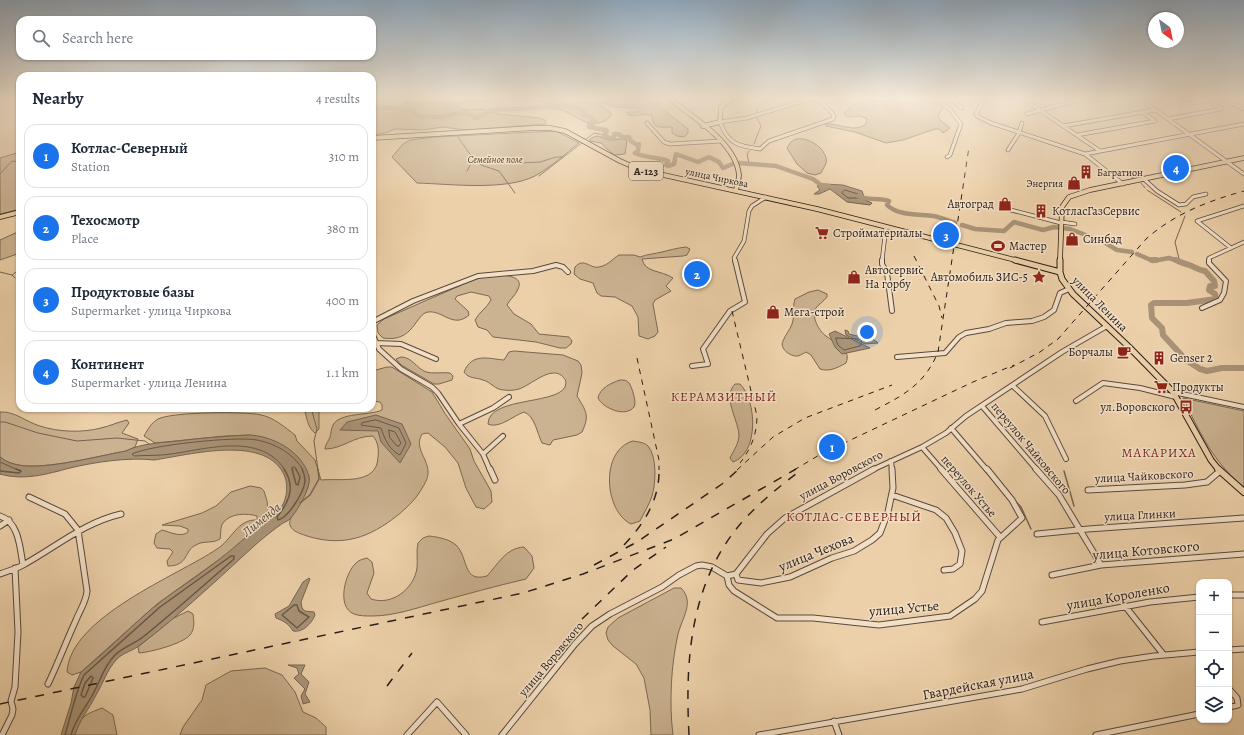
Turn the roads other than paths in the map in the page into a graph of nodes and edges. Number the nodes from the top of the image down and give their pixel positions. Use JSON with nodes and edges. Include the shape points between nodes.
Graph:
{"nodes":[{"id":1,"x":470,"y":132,"type":"edge"},
{"id":2,"x":567,"y":132,"type":"edge"},
{"id":3,"x":656,"y":132,"type":"edge"},
{"id":4,"x":710,"y":132,"type":"edge"},
{"id":5,"x":724,"y":132,"type":"edge"},
{"id":6,"x":794,"y":132,"type":"edge"},
{"id":7,"x":958,"y":132,"type":"edge"},
{"id":8,"x":1073,"y":132,"type":"edge"},
{"id":9,"x":1093,"y":132,"type":"edge"},
{"id":10,"x":1188,"y":132,"type":"edge"},
{"id":11,"x":1199,"y":132,"type":"edge"},
{"id":12,"x":1019,"y":133,"type":"joint"},
{"id":13,"x":1190,"y":134,"type":"junction"},
{"id":14,"x":1077,"y":135,"type":"junction"},
{"id":15,"x":376,"y":138,"type":"edge"},
{"id":16,"x":720,"y":141,"type":"junction"},
{"id":17,"x":1008,"y":150,"type":"dead end"},
{"id":18,"x":1100,"y":151,"type":"junction"},
{"id":19,"x":1085,"y":154,"type":"junction"},
{"id":20,"x":947,"y":157,"type":"dead end"},
{"id":21,"x":1244,"y":158,"type":"edge"},
{"id":22,"x":1227,"y":162,"type":"junction"},
{"id":23,"x":1244,"y":174,"type":"edge"},
{"id":24,"x":1146,"y":180,"type":"junction"},
{"id":25,"x":1123,"y":184,"type":"junction"},
{"id":26,"x":736,"y":190,"type":"junction"},
{"id":27,"x":1206,"y":194,"type":"dead end"},
{"id":28,"x":766,"y":197,"type":"junction"},
{"id":29,"x":1244,"y":206,"type":"edge"},
{"id":30,"x":1011,"y":210,"type":"dead end"},
{"id":31,"x":16,"y":213,"type":"edge"},
{"id":32,"x":0,"y":217,"type":"edge"},
{"id":33,"x":1075,"y":224,"type":"dead end"},
{"id":34,"x":1061,"y":225,"type":"junction"},
{"id":35,"x":886,"y":227,"type":"junction"},
{"id":36,"x":1244,"y":243,"type":"edge"},
{"id":37,"x":1231,"y":248,"type":"junction"},
{"id":38,"x":568,"y":272,"type":"dead end"},
{"id":39,"x":1060,"y":272,"type":"junction"},
{"id":40,"x":1069,"y":289,"type":"junction"},
{"id":41,"x":1202,"y":308,"type":"dead end"},
{"id":42,"x":892,"y":311,"type":"dead end"},
{"id":43,"x":376,"y":320,"type":"edge"},
{"id":44,"x":1107,"y":326,"type":"junction"},
{"id":45,"x":376,"y":343,"type":"joint"},
{"id":46,"x":897,"y":357,"type":"dead end"},
{"id":47,"x":436,"y":359,"type":"dead end"},
{"id":48,"x":692,"y":366,"type":"dead end"},
{"id":49,"x":1012,"y":386,"type":"junction"},
{"id":50,"x":1174,"y":395,"type":"junction"},
{"id":51,"x":509,"y":397,"type":"dead end"},
{"id":52,"x":1076,"y":401,"type":"dead end"},
{"id":53,"x":982,"y":406,"type":"junction"},
{"id":54,"x":1244,"y":407,"type":"edge"},
{"id":55,"x":459,"y":424,"type":"junction"},
{"id":56,"x":951,"y":428,"type":"junction"},
{"id":57,"x":503,"y":436,"type":"dead end"},
{"id":58,"x":922,"y":447,"type":"junction"},
{"id":59,"x":483,"y":454,"type":"junction"},
{"id":60,"x":1066,"y":459,"type":"dead end"},
{"id":61,"x":891,"y":461,"type":"junction"},
{"id":62,"x":1220,"y":471,"type":"junction"},
{"id":63,"x":495,"y":480,"type":"dead end"},
{"id":64,"x":1088,"y":490,"type":"dead end"},
{"id":65,"x":1244,"y":492,"type":"edge"},
{"id":66,"x":892,"y":495,"type":"junction"},
{"id":67,"x":29,"y":497,"type":"dead end"},
{"id":68,"x":121,"y":514,"type":"dead end"},
{"id":69,"x":0,"y":516,"type":"edge"},
{"id":70,"x":1244,"y":518,"type":"edge"},
{"id":71,"x":9,"y":520,"type":"junction"},
{"id":72,"x":0,"y":526,"type":"edge"},
{"id":73,"x":1080,"y":529,"type":"junction"},
{"id":74,"x":78,"y":530,"type":"junction"},
{"id":75,"x":1037,"y":534,"type":"dead end"},
{"id":76,"x":1000,"y":537,"type":"junction"},
{"id":77,"x":1244,"y":554,"type":"edge"},
{"id":78,"x":23,"y":565,"type":"junction"},
{"id":79,"x":1101,"y":565,"type":"junction"},
{"id":80,"x":15,"y":568,"type":"junction"},
{"id":81,"x":944,"y":570,"type":"dead end"},
{"id":82,"x":0,"y":574,"type":"edge"},
{"id":83,"x":736,"y":574,"type":"junction"},
{"id":84,"x":1052,"y":575,"type":"dead end"},
{"id":85,"x":727,"y":576,"type":"junction"},
{"id":86,"x":1244,"y":595,"type":"edge"},
{"id":87,"x":1232,"y":596,"type":"edge"},
{"id":88,"x":1196,"y":597,"type":"edge"},
{"id":89,"x":1125,"y":606,"type":"junction"},
{"id":90,"x":1042,"y":622,"type":"dead end"},
{"id":91,"x":1244,"y":649,"type":"edge"},
{"id":92,"x":1232,"y":650,"type":"edge"},
{"id":93,"x":1196,"y":652,"type":"edge"},
{"id":94,"x":1163,"y":654,"type":"junction"},
{"id":95,"x":48,"y":684,"type":"dead end"},
{"id":96,"x":1232,"y":692,"type":"edge"},
{"id":97,"x":1232,"y":706,"type":"edge"},
{"id":98,"x":1196,"y":715,"type":"edge"},
{"id":99,"x":834,"y":722,"type":"junction"},
{"id":100,"x":2,"y":735,"type":"edge"},
{"id":101,"x":407,"y":735,"type":"edge"},
{"id":102,"x":466,"y":735,"type":"edge"},
{"id":103,"x":502,"y":735,"type":"edge"},
{"id":104,"x":759,"y":735,"type":"edge"},
{"id":105,"x":839,"y":735,"type":"edge"},
{"id":106,"x":1096,"y":735,"type":"edge"}],
"edges":[{"from":1,"to":15,"type":"main road","name":"улица Чиркова","number":"А-123"},
{"from":2,"to":26,"type":"main road","name":"улица Чиркова","number":"А-123","via":[[634,168]]},
{"from":3,"to":16,"type":"street","via":[[664,142],[670,144]]},
{"from":4,"to":16,"type":"main road"},
{"from":5,"to":6,"type":"street","via":[[738,145],[760,149],[769,141]]},
{"from":7,"to":20,"type":"street"},
{"from":8,"to":14,"type":"street"},
{"from":9,"to":14,"type":"street"},
{"from":10,"to":13,"type":"street"},
{"from":11,"to":13,"type":"street"},
{"from":12,"to":17,"type":"street"},
{"from":12,"to":19,"type":"street"},
{"from":13,"to":18,"type":"street"},
{"from":13,"to":22,"type":"street"},
{"from":14,"to":18,"type":"street"},
{"from":16,"to":26,"type":"main road","via":[[729,149],[739,170]]},
{"from":18,"to":19,"type":"street"},
{"from":19,"to":25,"type":"street"},
{"from":21,"to":22,"type":"main road","name":"улица Ленина"},
{"from":22,"to":23,"type":"street"},
{"from":22,"to":24,"type":"main road","name":"улица Ленина"},
{"from":24,"to":25,"type":"main road","name":"улица Ленина"},
{"from":24,"to":27,"type":"street","via":[[1179,206],[1186,204],[1193,197]]},
{"from":25,"to":34,"type":"main road","name":"улица Ленина","via":[[1079,192],[1069,197],[1062,207]]},
{"from":26,"to":28,"type":"main road","name":"улица Чиркова"},
{"from":28,"to":35,"type":"main road","name":"улица Чиркова"},
{"from":28,"to":48,"type":"street","via":[[749,211],[744,241],[734,258],[745,302],[730,311],[707,342],[704,349],[708,364]]},
{"from":29,"to":37,"type":"street","via":[[1197,221]]},
{"from":30,"to":34,"type":"street"},
{"from":31,"to":32,"type":"main road"},
{"from":33,"to":34,"type":"street"},
{"from":34,"to":39,"type":"main road","name":"улица Ленина"},
{"from":35,"to":39,"type":"main road","name":"улица Чиркова"},
{"from":35,"to":42,"type":"street","via":[[882,264],[887,274]]},
{"from":36,"to":37,"type":"street"},
{"from":37,"to":41,"type":"street","via":[[1209,258],[1209,263],[1226,281],[1226,290],[1222,300]]},
{"from":38,"to":43,"type":"street","via":[[559,265],[537,271],[478,276],[413,301]]},
{"from":39,"to":40,"type":"main road","name":"улица Ленина"},
{"from":40,"to":44,"type":"main road","name":"улица Ленина"},
{"from":40,"to":46,"type":"street","via":[[1060,293],[1054,310],[1044,317],[966,333],[945,353]]},
{"from":44,"to":49,"type":"street","name":"улица Воровского","via":[[1062,352]]},
{"from":44,"to":50,"type":"main road","name":"улица Ленина"},
{"from":45,"to":47,"type":"street","via":[[401,344]]},
{"from":45,"to":55,"type":"street","via":[[379,350],[401,370],[435,390]]},
{"from":49,"to":53,"type":"street","name":"улица Воровского"},
{"from":49,"to":60,"type":"street","via":[[1045,416]]},
{"from":50,"to":52,"type":"street","via":[[1103,383]]},
{"from":50,"to":54,"type":"street"},
{"from":50,"to":62,"type":"main road","name":"улица Ленина","via":[[1200,443]]},
{"from":51,"to":55,"type":"street","via":[[493,408]]},
{"from":53,"to":56,"type":"street","name":"улица Воровского"},
{"from":53,"to":73,"type":"street","name":"переулок Чайковского","via":[[1059,495]]},
{"from":55,"to":59,"type":"street"},
{"from":56,"to":58,"type":"street","name":"улица Воровского"},
{"from":56,"to":76,"type":"street","name":"улица Устье","via":[[1021,513],[1022,518]]},
{"from":57,"to":59,"type":"street"},
{"from":58,"to":61,"type":"street","name":"улица Воровского"},
{"from":58,"to":76,"type":"street","name":"переулок Устье"},
{"from":59,"to":63,"type":"street"},
{"from":61,"to":66,"type":"street","name":"улица Чехова"},
{"from":61,"to":83,"type":"street","name":"улица Воровского","via":[[799,510],[778,524]]},
{"from":62,"to":64,"type":"street","name":"улица Чайковского","via":[[1207,482]]},
{"from":62,"to":65,"type":"main road","name":"улица Ленина"},
{"from":66,"to":81,"type":"street","via":[[936,510],[946,518],[962,551],[960,564],[953,569]]},
{"from":66,"to":83,"type":"street","name":"улица Чехова","via":[[880,533],[854,551],[775,581],[749,582],[738,580]]},
{"from":67,"to":74,"type":"street","via":[[70,517]]},
{"from":68,"to":74,"type":"street","via":[[109,516]]},
{"from":69,"to":71,"type":"street"},
{"from":70,"to":73,"type":"street","name":"улица Глинки"},
{"from":71,"to":72,"type":"street"},
{"from":71,"to":78,"type":"street","via":[[16,534]]},
{"from":73,"to":75,"type":"street","name":"улица Глинки"},
{"from":73,"to":79,"type":"street","name":"переулок Чайковского"},
{"from":74,"to":78,"type":"street"},
{"from":74,"to":95,"type":"street","via":[[86,597]]},
{"from":76,"to":85,"type":"street","name":"улица Устье","via":[[982,591],[950,616],[941,618],[861,624],[813,618],[777,618],[734,591]]},
{"from":77,"to":79,"type":"street","name":"улица Котовского"},
{"from":78,"to":80,"type":"street"},
{"from":79,"to":84,"type":"street","name":"улица Котовского"},
{"from":80,"to":82,"type":"street"},
{"from":80,"to":100,"type":"street","via":[[18,632],[15,688],[11,701],[12,715]]},
{"from":83,"to":85,"type":"street"},
{"from":85,"to":103,"type":"street","name":"улица Воровского","via":[[712,567],[696,566],[592,626]]},
{"from":86,"to":87,"type":"street"},
{"from":88,"to":89,"type":"street","name":"улица Короленко"},
{"from":89,"to":90,"type":"street","name":"улица Короленко"},
{"from":89,"to":94,"type":"street"},
{"from":91,"to":92,"type":"street"},
{"from":93,"to":94,"type":"street","name":"Гвардейская улица"},
{"from":94,"to":99,"type":"street","name":"Гвардейская улица","via":[[1109,662],[1070,673],[1039,686]]},
{"from":96,"to":97,"type":"street","via":[[1238,705]]},
{"from":98,"to":106,"type":"street"},
{"from":99,"to":104,"type":"street","name":"Гвардейская улица"},
{"from":99,"to":105,"type":"street"},
{"from":101,"to":102,"type":"street","via":[[437,702]]}]}
